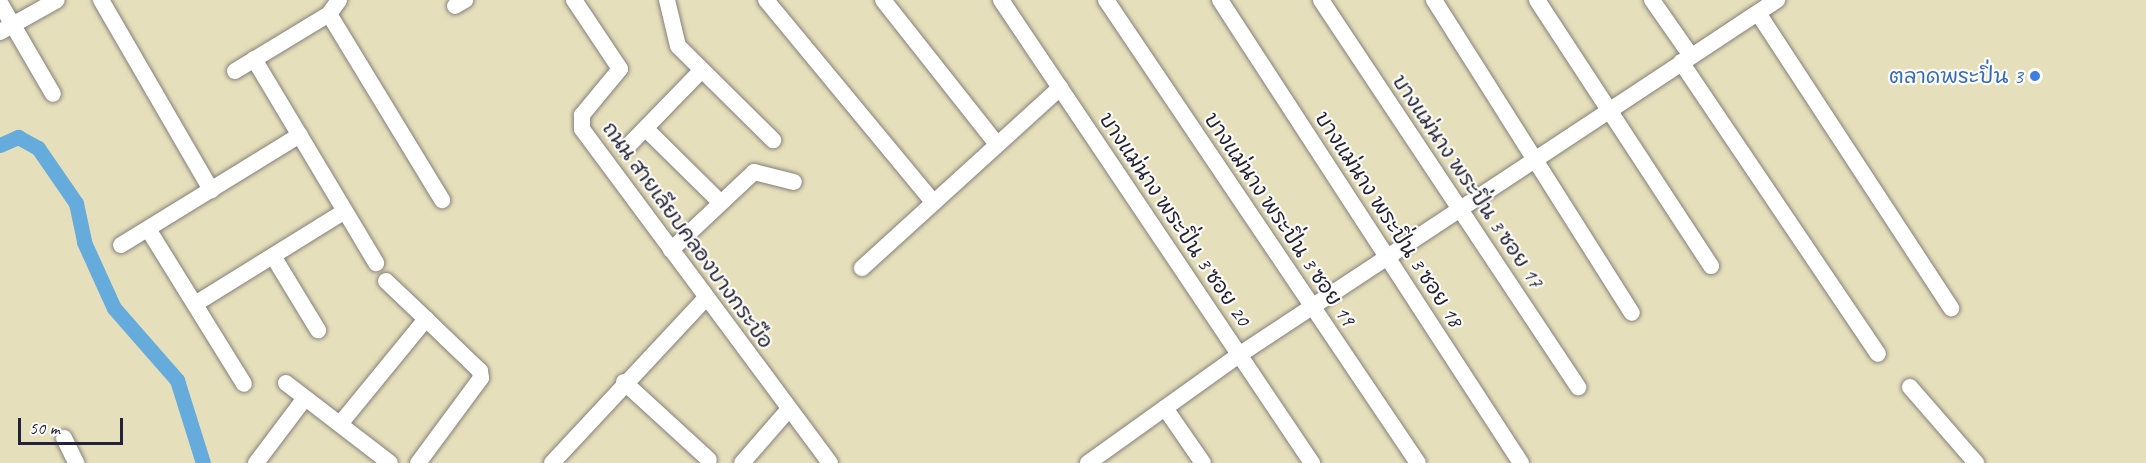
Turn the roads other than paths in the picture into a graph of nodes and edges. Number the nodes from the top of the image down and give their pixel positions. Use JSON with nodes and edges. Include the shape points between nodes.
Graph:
{"nodes":[{"id":1,"x":57,"y":0,"type":"edge"},
{"id":2,"x":101,"y":0,"type":"edge"},
{"id":3,"x":339,"y":0,"type":"edge"},
{"id":4,"x":574,"y":0,"type":"edge"},
{"id":5,"x":667,"y":0,"type":"edge"},
{"id":6,"x":766,"y":0,"type":"edge"},
{"id":7,"x":883,"y":0,"type":"edge"},
{"id":8,"x":1000,"y":0,"type":"edge"},
{"id":9,"x":1106,"y":0,"type":"edge"},
{"id":10,"x":1220,"y":0,"type":"edge"},
{"id":11,"x":1321,"y":0,"type":"edge"},
{"id":12,"x":1434,"y":0,"type":"edge"},
{"id":13,"x":1537,"y":0,"type":"edge"},
{"id":14,"x":1652,"y":0,"type":"edge"},
{"id":15,"x":1777,"y":0,"type":"edge"},
{"id":16,"x":0,"y":3,"type":"edge"},
{"id":17,"x":1758,"y":13,"type":"junction"},
{"id":18,"x":329,"y":14,"type":"junction"},
{"id":19,"x":6,"y":28,"type":"edge"},
{"id":20,"x":254,"y":59,"type":"junction"},
{"id":21,"x":1686,"y":59,"type":"junction"},
{"id":22,"x":702,"y":70,"type":"junction"},
{"id":23,"x":235,"y":71,"type":"dead end"},
{"id":24,"x":1060,"y":88,"type":"junction"},
{"id":25,"x":53,"y":94,"type":"dead end"},
{"id":26,"x":1610,"y":110,"type":"junction"},
{"id":27,"x":646,"y":129,"type":"junction"},
{"id":28,"x":300,"y":135,"type":"junction"},
{"id":29,"x":773,"y":140,"type":"dead end"},
{"id":30,"x":996,"y":143,"type":"junction"},
{"id":31,"x":627,"y":147,"type":"dead end"},
{"id":32,"x":1535,"y":161,"type":"junction"},
{"id":33,"x":794,"y":182,"type":"dead end"},
{"id":34,"x":211,"y":190,"type":"junction"},
{"id":35,"x":715,"y":198,"type":"dead end"},
{"id":36,"x":442,"y":200,"type":"dead end"},
{"id":37,"x":933,"y":202,"type":"junction"},
{"id":38,"x":1458,"y":209,"type":"junction"},
{"id":39,"x":345,"y":211,"type":"junction"},
{"id":40,"x":148,"y":229,"type":"junction"},
{"id":41,"x":121,"y":245,"type":"dead end"},
{"id":42,"x":671,"y":250,"type":"junction"},
{"id":43,"x":273,"y":256,"type":"junction"},
{"id":44,"x":1387,"y":258,"type":"junction"},
{"id":45,"x":376,"y":263,"type":"dead end"},
{"id":46,"x":1711,"y":266,"type":"dead end"},
{"id":47,"x":862,"y":268,"type":"dead end"},
{"id":48,"x":386,"y":281,"type":"dead end"},
{"id":49,"x":706,"y":298,"type":"junction"},
{"id":50,"x":195,"y":304,"type":"junction"},
{"id":51,"x":1312,"y":308,"type":"junction"},
{"id":52,"x":1951,"y":308,"type":"dead end"},
{"id":53,"x":1632,"y":313,"type":"dead end"},
{"id":54,"x":426,"y":319,"type":"junction"},
{"id":55,"x":318,"y":330,"type":"dead end"},
{"id":56,"x":1878,"y":354,"type":"dead end"},
{"id":57,"x":1239,"y":356,"type":"junction"},
{"id":58,"x":624,"y":382,"type":"junction"},
{"id":59,"x":286,"y":383,"type":"dead end"},
{"id":60,"x":244,"y":384,"type":"dead end"},
{"id":61,"x":1578,"y":387,"type":"dead end"},
{"id":62,"x":1910,"y":387,"type":"dead end"},
{"id":63,"x":305,"y":398,"type":"junction"},
{"id":64,"x":1165,"y":408,"type":"junction"},
{"id":65,"x":788,"y":410,"type":"junction"},
{"id":66,"x":340,"y":424,"type":"junction"},
{"id":67,"x":64,"y":438,"type":"dead end"},
{"id":68,"x":709,"y":460,"type":"dead end"},
{"id":69,"x":559,"y":461,"type":"edge"},
{"id":70,"x":1095,"y":461,"type":"edge"},
{"id":71,"x":76,"y":463,"type":"edge"},
{"id":72,"x":256,"y":463,"type":"edge"},
{"id":73,"x":390,"y":463,"type":"edge"},
{"id":74,"x":418,"y":463,"type":"edge"},
{"id":75,"x":742,"y":463,"type":"edge"},
{"id":76,"x":830,"y":463,"type":"edge"},
{"id":77,"x":1203,"y":463,"type":"edge"},
{"id":78,"x":1312,"y":463,"type":"edge"},
{"id":79,"x":1418,"y":463,"type":"edge"},
{"id":80,"x":1521,"y":463,"type":"edge"},
{"id":81,"x":1976,"y":463,"type":"edge"}],
"edges":[{"from":1,"to":19,"type":"street"},
{"from":2,"to":34,"type":"street"},
{"from":3,"to":18,"type":"street"},
{"from":4,"to":42,"type":"street","name":"ถนน สายเลียบคลองบางกระบือ","via":[[620,69],[582,115],[582,129]]},
{"from":5,"to":22,"type":"street","via":[[678,46]]},
{"from":6,"to":37,"type":"street"},
{"from":7,"to":30,"type":"street"},
{"from":8,"to":24,"type":"street","name":"บางแม่นาง พระปิ่น 3 ซอย 20"},
{"from":9,"to":51,"type":"street","name":"บางแม่นาง พระปิ่น 3 ซอย 19"},
{"from":10,"to":44,"type":"street","name":"บางแม่นาง พระปิ่น 3 ซอย 18"},
{"from":11,"to":38,"type":"street","name":"บางแม่นาง พระปิ่น 3 ซอย 17"},
{"from":12,"to":32,"type":"street"},
{"from":13,"to":26,"type":"street"},
{"from":14,"to":21,"type":"street"},
{"from":15,"to":17,"type":"street"},
{"from":16,"to":19,"type":"street"},
{"from":17,"to":21,"type":"street"},
{"from":17,"to":52,"type":"street"},
{"from":18,"to":20,"type":"street"},
{"from":18,"to":36,"type":"street"},
{"from":19,"to":25,"type":"street"},
{"from":20,"to":23,"type":"street"},
{"from":20,"to":28,"type":"street"},
{"from":21,"to":26,"type":"street"},
{"from":21,"to":56,"type":"street"},
{"from":22,"to":27,"type":"street"},
{"from":22,"to":29,"type":"street"},
{"from":24,"to":30,"type":"street"},
{"from":24,"to":57,"type":"street","name":"บางแม่นาง พระปิ่น 3 ซอย 20"},
{"from":26,"to":32,"type":"street"},
{"from":26,"to":46,"type":"street"},
{"from":27,"to":31,"type":"street"},
{"from":27,"to":35,"type":"street"},
{"from":28,"to":34,"type":"street"},
{"from":28,"to":39,"type":"street"},
{"from":30,"to":37,"type":"street"},
{"from":32,"to":38,"type":"street"},
{"from":32,"to":53,"type":"street"},
{"from":33,"to":42,"type":"street","via":[[754,172]]},
{"from":34,"to":40,"type":"street"},
{"from":37,"to":47,"type":"street"},
{"from":38,"to":44,"type":"street"},
{"from":38,"to":61,"type":"street","name":"บางแม่นาง พระปิ่น 3 ซอย 17"},
{"from":39,"to":43,"type":"street"},
{"from":39,"to":45,"type":"street"},
{"from":40,"to":41,"type":"street"},
{"from":40,"to":50,"type":"street"},
{"from":42,"to":49,"type":"street","name":"ถนน สายเลียบคลองบางกระบือ"},
{"from":43,"to":50,"type":"street"},
{"from":43,"to":55,"type":"street"},
{"from":44,"to":51,"type":"street"},
{"from":44,"to":80,"type":"street","name":"บางแม่นาง พระปิ่น 3 ซอย 18"},
{"from":48,"to":54,"type":"street"},
{"from":49,"to":58,"type":"street"},
{"from":49,"to":65,"type":"street","name":"ถนน สายเลียบคลองบางกระบือ"},
{"from":50,"to":60,"type":"street"},
{"from":51,"to":57,"type":"street"},
{"from":51,"to":79,"type":"street","name":"บางแม่นาง พระปิ่น 3 ซอย 19"},
{"from":54,"to":66,"type":"street"},
{"from":54,"to":74,"type":"street","via":[[480,371],[481,378]]},
{"from":57,"to":64,"type":"street"},
{"from":57,"to":78,"type":"street","name":"บางแม่นาง พระปิ่น 3 ซอย 20"},
{"from":58,"to":68,"type":"street"},
{"from":58,"to":69,"type":"street"},
{"from":59,"to":63,"type":"street"},
{"from":62,"to":81,"type":"street"},
{"from":63,"to":66,"type":"street"},
{"from":63,"to":72,"type":"street"},
{"from":64,"to":70,"type":"street"},
{"from":64,"to":77,"type":"street"},
{"from":65,"to":75,"type":"street"},
{"from":65,"to":76,"type":"street","name":"ถนน สายเลียบคลองบางกระบือ"},
{"from":66,"to":73,"type":"street"},
{"from":67,"to":71,"type":"street"}]}
